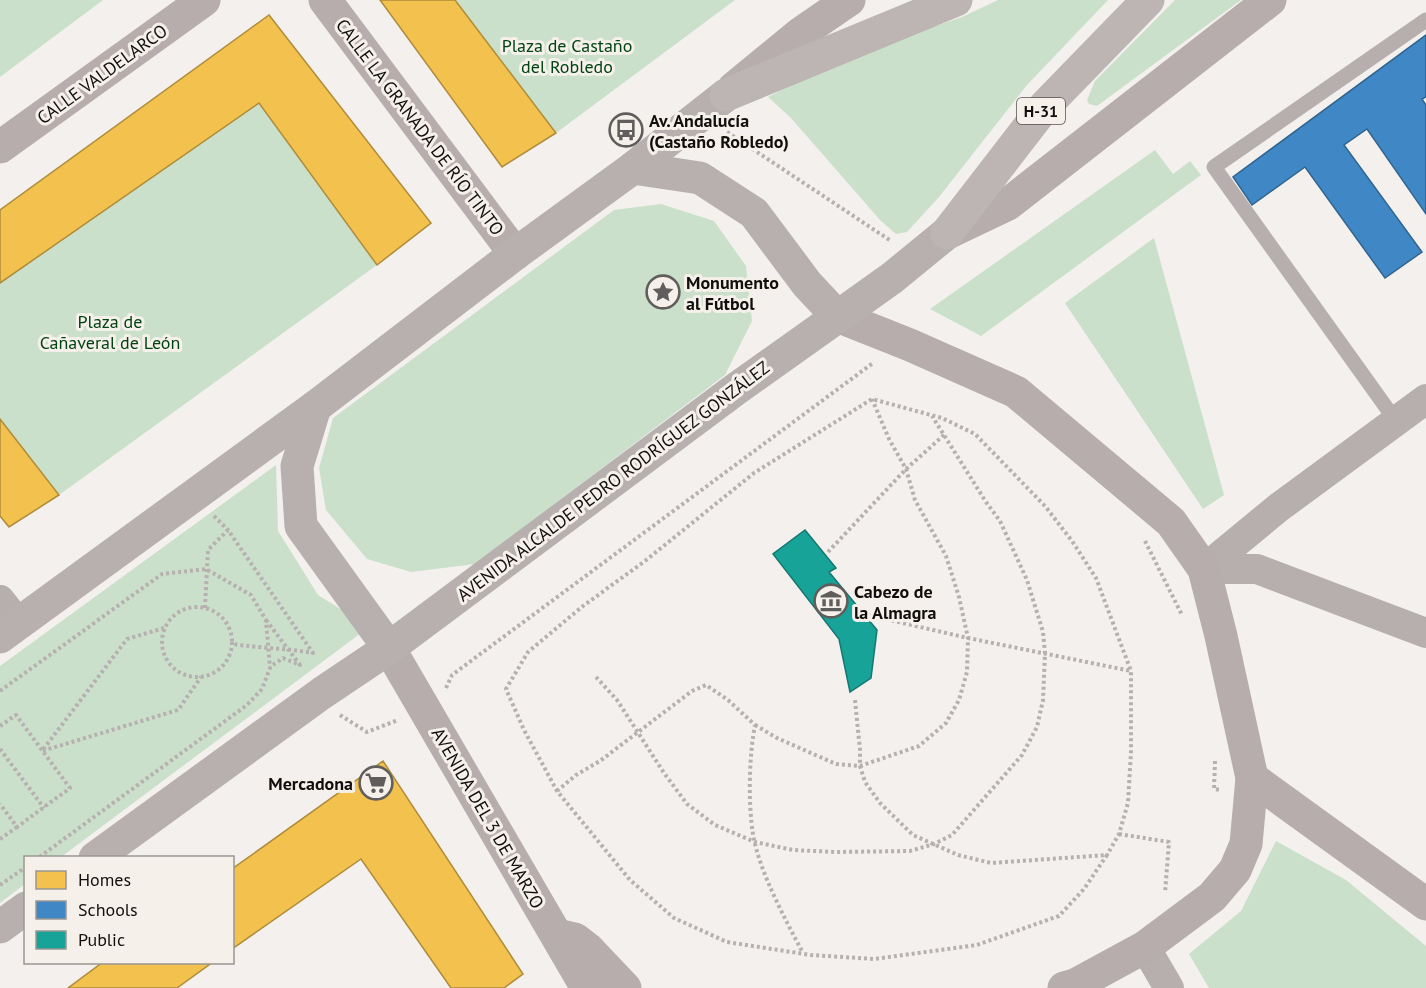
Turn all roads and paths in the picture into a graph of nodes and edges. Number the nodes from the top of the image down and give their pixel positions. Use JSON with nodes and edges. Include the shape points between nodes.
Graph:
{"nodes":[{"id":1,"x":204,"y":0,"type":"edge"},
{"id":2,"x":325,"y":0,"type":"edge"},
{"id":3,"x":849,"y":0,"type":"edge"},
{"id":4,"x":956,"y":0,"type":"edge"},
{"id":5,"x":1148,"y":0,"type":"edge"},
{"id":6,"x":1270,"y":0,"type":"edge"},
{"id":7,"x":1426,"y":20,"type":"edge"},
{"id":8,"x":726,"y":95,"type":"junction"},
{"id":9,"x":722,"y":128,"type":"dead end"},
{"id":10,"x":0,"y":147,"type":"edge"},
{"id":11,"x":633,"y":168,"type":"junction"},
{"id":12,"x":947,"y":233,"type":"junction"},
{"id":13,"x":896,"y":244,"type":"dead end"},
{"id":14,"x":515,"y":254,"type":"junction"},
{"id":15,"x":837,"y":316,"type":"junction"},
{"id":16,"x":875,"y":361,"type":"dead end"},
{"id":17,"x":872,"y":399,"type":"junction"},
{"id":18,"x":1426,"y":399,"type":"edge"},
{"id":19,"x":315,"y":407,"type":"junction"},
{"id":20,"x":932,"y":415,"type":"junction"},
{"id":21,"x":1396,"y":421,"type":"junction"},
{"id":22,"x":945,"y":435,"type":"junction"},
{"id":23,"x":906,"y":469,"type":"junction"},
{"id":24,"x":1141,"y":534,"type":"dead end"},
{"id":25,"x":828,"y":552,"type":"dead end"},
{"id":26,"x":206,"y":569,"type":"junction"},
{"id":27,"x":1204,"y":569,"type":"junction"},
{"id":28,"x":205,"y":608,"type":"junction"},
{"id":29,"x":868,"y":615,"type":"dead end"},
{"id":30,"x":6,"y":620,"type":"edge"},
{"id":31,"x":266,"y":620,"type":"junction"},
{"id":32,"x":1187,"y":625,"type":"dead end"},
{"id":33,"x":165,"y":628,"type":"junction"},
{"id":34,"x":1426,"y":633,"type":"edge"},
{"id":35,"x":968,"y":638,"type":"junction"},
{"id":36,"x":232,"y":644,"type":"junction"},
{"id":37,"x":389,"y":648,"type":"junction"},
{"id":38,"x":268,"y":649,"type":"junction"},
{"id":39,"x":288,"y":649,"type":"junction"},
{"id":40,"x":1045,"y":653,"type":"junction"},
{"id":41,"x":300,"y":665,"type":"junction"},
{"id":42,"x":270,"y":668,"type":"junction"},
{"id":43,"x":1131,"y":671,"type":"junction"},
{"id":44,"x":201,"y":676,"type":"junction"},
{"id":45,"x":596,"y":677,"type":"dead end"},
{"id":46,"x":0,"y":691,"type":"edge"},
{"id":47,"x":322,"y":693,"type":"junction"},
{"id":48,"x":855,"y":700,"type":"dead end"},
{"id":49,"x":421,"y":703,"type":"junction"},
{"id":50,"x":755,"y":724,"type":"junction"},
{"id":51,"x":0,"y":726,"type":"edge"},
{"id":52,"x":637,"y":733,"type":"junction"},
{"id":53,"x":0,"y":749,"type":"edge"},
{"id":54,"x":42,"y":751,"type":"junction"},
{"id":55,"x":1216,"y":756,"type":"dead end"},
{"id":56,"x":860,"y":766,"type":"junction"},
{"id":57,"x":557,"y":790,"type":"junction"},
{"id":58,"x":1251,"y":793,"type":"junction"},
{"id":59,"x":0,"y":804,"type":"edge"},
{"id":60,"x":44,"y":808,"type":"junction"},
{"id":61,"x":17,"y":827,"type":"junction"},
{"id":62,"x":1119,"y":834,"type":"junction"},
{"id":63,"x":0,"y":839,"type":"edge"},
{"id":64,"x":755,"y":842,"type":"junction"},
{"id":65,"x":934,"y":844,"type":"junction"},
{"id":66,"x":1107,"y":855,"type":"junction"},
{"id":67,"x":41,"y":856,"type":"edge"},
{"id":68,"x":98,"y":856,"type":"edge"},
{"id":69,"x":24,"y":868,"type":"edge"},
{"id":70,"x":0,"y":885,"type":"edge"},
{"id":71,"x":1164,"y":899,"type":"dead end"},
{"id":72,"x":1426,"y":904,"type":"edge"},
{"id":73,"x":24,"y":909,"type":"edge"},
{"id":74,"x":0,"y":927,"type":"edge"},
{"id":75,"x":554,"y":934,"type":"junction"},
{"id":76,"x":1144,"y":947,"type":"junction"},
{"id":77,"x":803,"y":953,"type":"junction"},
{"id":78,"x":585,"y":987,"type":"edge"},
{"id":79,"x":625,"y":988,"type":"edge"},
{"id":80,"x":1064,"y":988,"type":"edge"},
{"id":81,"x":1169,"y":988,"type":"edge"}],
"edges":[{"from":1,"to":10,"type":"street","name":"CALLE VALDELARCO"},
{"from":2,"to":14,"type":"street","name":"CALLE LA GRANADA DE RÍO TINTO"},
{"from":3,"to":8,"type":"street","via":[[801,33]]},
{"from":4,"to":8,"type":"highway"},
{"from":5,"to":12,"type":"highway","number":"H-31","via":[[1045,106]]},
{"from":6,"to":12,"type":"street","name":"AVENIDA ALCALDE PEDRO RODRÍGUEZ GONZÁLEZ","via":[[1008,204]]},
{"from":7,"to":21,"type":"lane","via":[[1214,167],[1299,295]]},
{"from":8,"to":11,"type":"main road"},
{"from":9,"to":13,"type":"path"},
{"from":11,"to":14,"type":"main road"},
{"from":11,"to":15,"type":"main road","via":[[700,178],[754,213],[807,284]]},
{"from":12,"to":15,"type":"main road","name":"AVENIDA ALCALDE PEDRO RODRÍGUEZ GONZÁLEZ"},
{"from":14,"to":19,"type":"main road"},
{"from":15,"to":27,"type":"street","via":[[1016,392],[1171,522]]},
{"from":15,"to":37,"type":"main road","name":"AVENIDA ALCALDE PEDRO RODRÍGUEZ GONZÁLEZ"},
{"from":16,"to":49,"type":"path","via":[[452,675],[444,691]]},
{"from":17,"to":20,"type":"path"},
{"from":17,"to":23,"type":"path"},
{"from":17,"to":57,"type":"path","via":[[754,473],[528,652],[506,689]]},
{"from":18,"to":21,"type":"street"},
{"from":19,"to":30,"type":"main road"},
{"from":19,"to":37,"type":"main road","via":[[297,466],[301,526]]},
{"from":20,"to":22,"type":"path"},
{"from":20,"to":43,"type":"path","via":[[975,434],[1045,506],[1096,578]]},
{"from":21,"to":27,"type":"street","via":[[1278,508]]},
{"from":22,"to":23,"type":"path"},
{"from":22,"to":40,"type":"path","via":[[999,520],[1027,580],[1043,632]]},
{"from":23,"to":25,"type":"path"},
{"from":23,"to":35,"type":"path","via":[[915,500],[946,556]]},
{"from":24,"to":32,"type":"path"},
{"from":26,"to":28,"type":"path"},
{"from":26,"to":31,"type":"path","via":[[251,595]]},
{"from":26,"to":39,"type":"path","via":[[208,550],[228,530],[313,653]]},
{"from":26,"to":46,"type":"path","via":[[162,574]]},
{"from":27,"to":34,"type":"street","via":[[1257,569]]},
{"from":27,"to":58,"type":"street"},
{"from":28,"to":33,"type":"path","via":[[181,610]]},
{"from":28,"to":36,"type":"path","via":[[225,621]]},
{"from":29,"to":35,"type":"path"},
{"from":31,"to":38,"type":"path"},
{"from":31,"to":39,"type":"path"},
{"from":33,"to":44,"type":"path","via":[[163,652],[168,662],[188,676]]},
{"from":33,"to":54,"type":"path","via":[[127,639]]},
{"from":35,"to":40,"type":"path"},
{"from":35,"to":56,"type":"path","via":[[967,672],[959,700],[946,723],[920,746]]},
{"from":36,"to":38,"type":"path"},
{"from":36,"to":44,"type":"path","via":[[222,666]]},
{"from":37,"to":47,"type":"main road","name":"AVENIDA ALCALDE PEDRO RODRÍGUEZ GONZÁLEZ"},
{"from":37,"to":49,"type":"street","name":"AVENIDA DEL 3 DE MARZO"},
{"from":38,"to":39,"type":"path"},
{"from":38,"to":42,"type":"path"},
{"from":39,"to":41,"type":"path"},
{"from":40,"to":43,"type":"path"},
{"from":40,"to":65,"type":"path","via":[[1046,680],[1037,727],[1022,755],[952,835]]},
{"from":41,"to":42,"type":"path","via":[[283,658]]},
{"from":41,"to":47,"type":"path"},
{"from":42,"to":67,"type":"path","via":[[262,689],[247,705]]},
{"from":43,"to":62,"type":"path","via":[[1128,803]]},
{"from":44,"to":54,"type":"path","via":[[178,710]]},
{"from":45,"to":52,"type":"path","via":[[617,700]]},
{"from":47,"to":49,"type":"path","via":[[341,716],[367,732],[400,719]]},
{"from":47,"to":68,"type":"main road","name":"AVENIDA ALCALDE PEDRO RODRÍGUEZ GONZÁLEZ"},
{"from":48,"to":56,"type":"path"},
{"from":49,"to":75,"type":"street","name":"AVENIDA DEL 3 DE MARZO"},
{"from":50,"to":52,"type":"path","via":[[706,685],[692,691]]},
{"from":50,"to":56,"type":"path","via":[[836,764]]},
{"from":50,"to":64,"type":"path","via":[[750,791]]},
{"from":51,"to":54,"type":"path","via":[[16,715]]},
{"from":52,"to":57,"type":"path"},
{"from":52,"to":64,"type":"path","via":[[687,804],[715,825]]},
{"from":53,"to":60,"type":"path"},
{"from":54,"to":60,"type":"path","via":[[70,788]]},
{"from":55,"to":58,"type":"path","via":[[1214,789]]},
{"from":56,"to":65,"type":"path","via":[[865,782],[880,803],[913,835]]},
{"from":57,"to":77,"type":"path","via":[[630,880],[674,918],[727,942]]},
{"from":58,"to":72,"type":"street"},
{"from":58,"to":76,"type":"street","via":[[1246,844],[1235,870],[1212,897]]},
{"from":59,"to":61,"type":"path"},
{"from":60,"to":61,"type":"path"},
{"from":61,"to":63,"type":"path"},
{"from":62,"to":66,"type":"path"},
{"from":62,"to":71,"type":"path","via":[[1168,842]]},
{"from":64,"to":65,"type":"path","via":[[793,850],[836,852],[910,851]]},
{"from":64,"to":77,"type":"path","via":[[766,878]]},
{"from":65,"to":66,"type":"path","via":[[991,863]]},
{"from":66,"to":77,"type":"path","via":[[1059,916],[977,945],[874,959]]},
{"from":69,"to":70,"type":"path"},
{"from":73,"to":74,"type":"main road"},
{"from":75,"to":78,"type":"street","name":"AVENIDA DEL 3 DE MARZO"},
{"from":75,"to":79,"type":"street","via":[[575,939]]},
{"from":76,"to":80,"type":"street"},
{"from":76,"to":81,"type":"street"}]}
